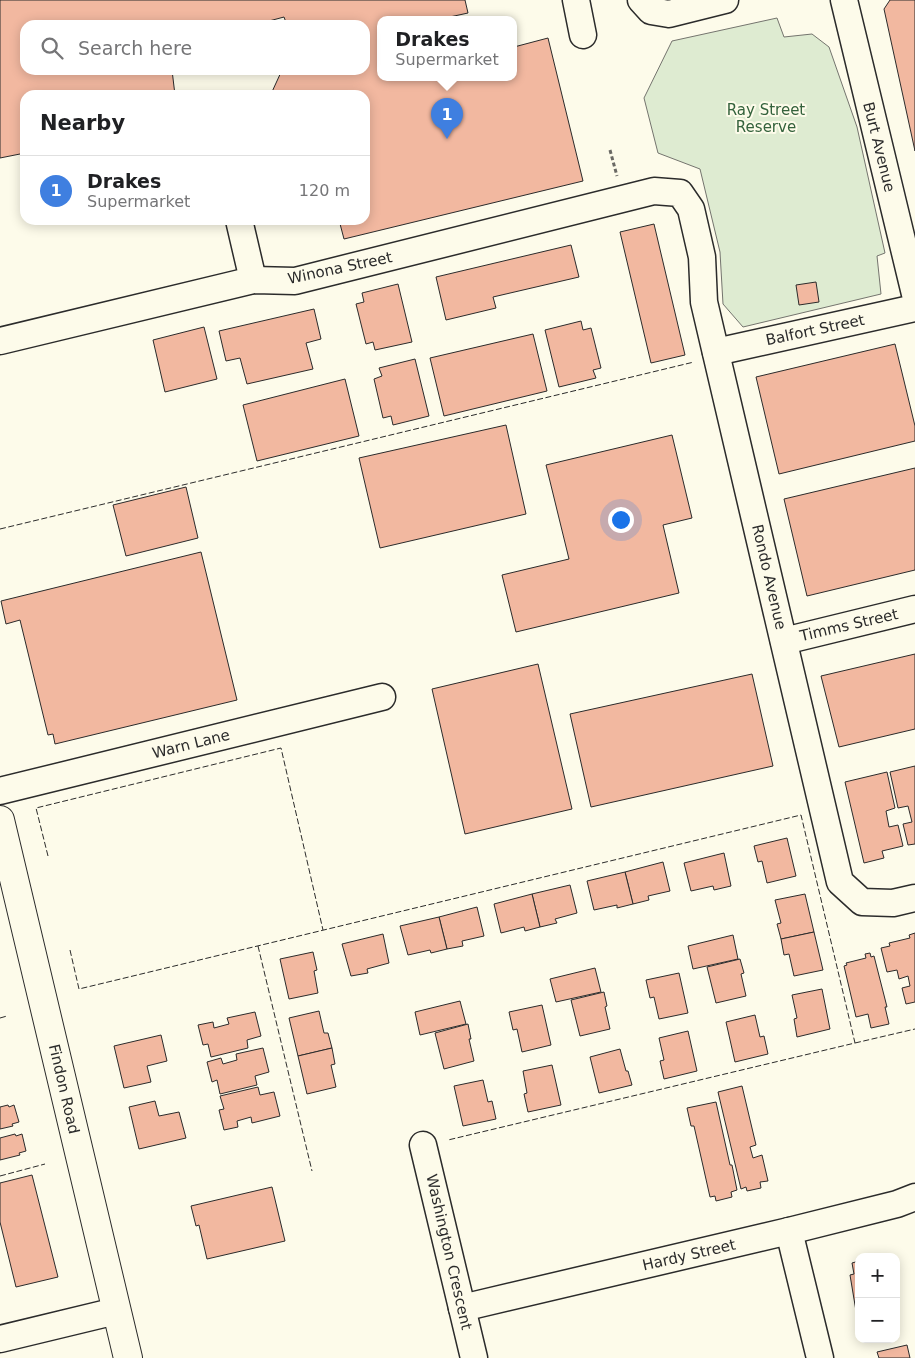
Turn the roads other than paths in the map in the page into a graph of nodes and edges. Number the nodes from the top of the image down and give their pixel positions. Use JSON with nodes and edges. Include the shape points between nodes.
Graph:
{"nodes":[{"id":1,"x":576,"y":0,"type":"edge"},
{"id":2,"x":726,"y":0,"type":"edge"},
{"id":3,"x":844,"y":0,"type":"edge"},
{"id":4,"x":646,"y":6,"type":"edge"},
{"id":5,"x":583,"y":35,"type":"dead end"},
{"id":6,"x":680,"y":194,"type":"joint"},
{"id":7,"x":240,"y":225,"type":"edge"},
{"id":8,"x":253,"y":280,"type":"junction"},
{"id":9,"x":915,"y":294,"type":"edge"},
{"id":10,"x":915,"y":308,"type":"edge"},
{"id":11,"x":0,"y":341,"type":"edge"},
{"id":12,"x":716,"y":352,"type":"junction"},
{"id":13,"x":915,"y":609,"type":"edge"},
{"id":14,"x":784,"y":641,"type":"junction"},
{"id":15,"x":382,"y":697,"type":"dead end"},
{"id":16,"x":0,"y":791,"type":"edge"},
{"id":17,"x":0,"y":820,"type":"edge"},
{"id":18,"x":915,"y":898,"type":"edge"},
{"id":19,"x":424,"y":1145,"type":"dead end"},
{"id":20,"x":915,"y":1197,"type":"edge"},
{"id":21,"x":790,"y":1231,"type":"junction"},
{"id":22,"x":462,"y":1308,"type":"junction"},
{"id":23,"x":116,"y":1311,"type":"junction"},
{"id":24,"x":0,"y":1339,"type":"edge"},
{"id":25,"x":128,"y":1358,"type":"edge"},
{"id":26,"x":474,"y":1358,"type":"edge"},
{"id":27,"x":820,"y":1358,"type":"edge"}],
"edges":[{"from":1,"to":5,"type":"street"},
{"from":2,"to":4,"type":"street","via":[[669,14]]},
{"from":3,"to":9,"type":"street","name":"Burt Avenue"},
{"from":6,"to":8,"type":"street","name":"Winona Street","via":[[654,191],[295,281]]},
{"from":6,"to":12,"type":"street","name":"Rondo Avenue","via":[[691,208],[702,257],[704,302]]},
{"from":7,"to":8,"type":"street"},
{"from":8,"to":11,"type":"street","name":"Winona Street"},
{"from":10,"to":12,"type":"street","name":"Balfort Street"},
{"from":12,"to":14,"type":"street","name":"Rondo Avenue"},
{"from":13,"to":14,"type":"street","name":"Timms Street"},
{"from":14,"to":18,"type":"street","name":"Rondo Avenue","via":[[840,882],[862,902],[893,903]]},
{"from":15,"to":16,"type":"street","name":"Warn Lane"},
{"from":17,"to":23,"type":"main road","name":"Findon Road"},
{"from":19,"to":22,"type":"street","name":"Washington Crescent"},
{"from":20,"to":21,"type":"street","name":"Hardy Street"},
{"from":21,"to":22,"type":"street","name":"Hardy Street"},
{"from":21,"to":27,"type":"street"},
{"from":22,"to":26,"type":"street","name":"Washington Crescent"},
{"from":23,"to":24,"type":"street"},
{"from":23,"to":25,"type":"main road","name":"Findon Road"}]}
